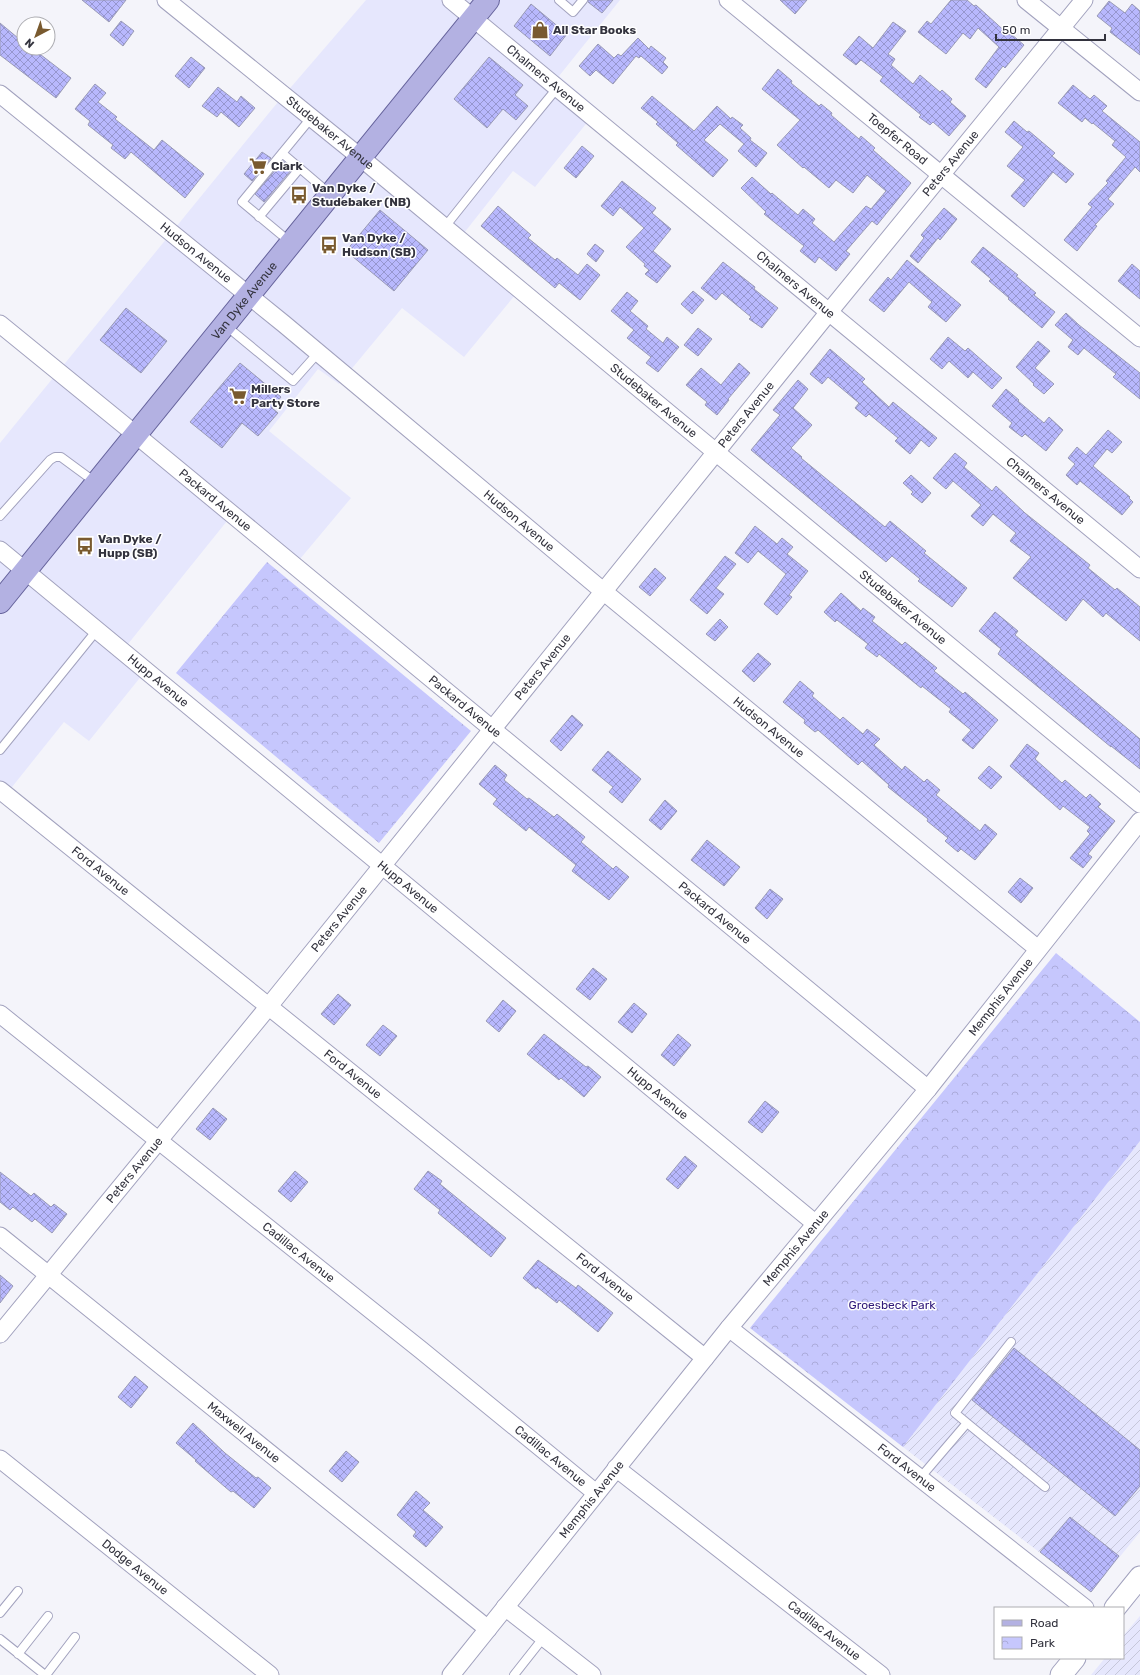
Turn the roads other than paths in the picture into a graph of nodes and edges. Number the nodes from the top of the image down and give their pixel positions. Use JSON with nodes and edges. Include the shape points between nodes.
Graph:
{"nodes":[{"id":1,"x":166,"y":0,"type":"edge"},
{"id":2,"x":451,"y":0,"type":"edge"},
{"id":3,"x":488,"y":0,"type":"edge"},
{"id":4,"x":559,"y":0,"type":"edge"},
{"id":5,"x":582,"y":0,"type":"edge"},
{"id":6,"x":728,"y":0,"type":"edge"},
{"id":7,"x":1026,"y":0,"type":"edge"},
{"id":8,"x":1084,"y":0,"type":"edge"},
{"id":9,"x":474,"y":18,"type":"junction"},
{"id":10,"x":1061,"y":29,"type":"junction"},
{"id":11,"x":558,"y":87,"type":"junction"},
{"id":12,"x":1140,"y":92,"type":"edge"},
{"id":13,"x":0,"y":94,"type":"edge"},
{"id":14,"x":311,"y":118,"type":"junction"},
{"id":15,"x":282,"y":153,"type":"junction"},
{"id":16,"x":360,"y":157,"type":"junction"},
{"id":17,"x":300,"y":168,"type":"junction"},
{"id":18,"x":942,"y":175,"type":"junction"},
{"id":19,"x":330,"y":194,"type":"junction"},
{"id":20,"x":259,"y":217,"type":"junction"},
{"id":21,"x":444,"y":228,"type":"junction"},
{"id":22,"x":290,"y":243,"type":"junction"},
{"id":23,"x":248,"y":295,"type":"junction"},
{"id":24,"x":829,"y":312,"type":"junction"},
{"id":25,"x":0,"y":324,"type":"edge"},
{"id":26,"x":224,"y":325,"type":"junction"},
{"id":27,"x":1140,"y":338,"type":"edge"},
{"id":28,"x":318,"y":353,"type":"junction"},
{"id":29,"x":135,"y":434,"type":"junction"},
{"id":30,"x":716,"y":454,"type":"junction"},
{"id":31,"x":96,"y":483,"type":"junction"},
{"id":32,"x":0,"y":516,"type":"edge"},
{"id":33,"x":0,"y":550,"type":"edge"},
{"id":34,"x":1140,"y":569,"type":"edge"},
{"id":35,"x":26,"y":570,"type":"junction"},
{"id":36,"x":604,"y":591,"type":"junction"},
{"id":37,"x":0,"y":602,"type":"edge"},
{"id":38,"x":97,"y":630,"type":"junction"},
{"id":39,"x":493,"y":729,"type":"junction"},
{"id":40,"x":0,"y":750,"type":"edge"},
{"id":41,"x":0,"y":790,"type":"edge"},
{"id":42,"x":1140,"y":804,"type":"edge"},
{"id":43,"x":1140,"y":821,"type":"edge"},
{"id":44,"x":382,"y":864,"type":"junction"},
{"id":45,"x":1038,"y":949,"type":"junction"},
{"id":46,"x":268,"y":1006,"type":"junction"},
{"id":47,"x":0,"y":1014,"type":"edge"},
{"id":48,"x":928,"y":1089,"type":"junction"},
{"id":49,"x":157,"y":1140,"type":"junction"},
{"id":50,"x":816,"y":1224,"type":"junction"},
{"id":51,"x":0,"y":1236,"type":"edge"},
{"id":52,"x":48,"y":1274,"type":"junction"},
{"id":53,"x":729,"y":1328,"type":"junction"},
{"id":54,"x":0,"y":1334,"type":"edge"},
{"id":55,"x":1011,"y":1342,"type":"dead end"},
{"id":56,"x":705,"y":1358,"type":"junction"},
{"id":57,"x":967,"y":1423,"type":"junction"},
{"id":58,"x":0,"y":1459,"type":"edge"},
{"id":59,"x":616,"y":1468,"type":"junction"},
{"id":60,"x":920,"y":1478,"type":"junction"},
{"id":61,"x":1045,"y":1487,"type":"dead end"},
{"id":62,"x":596,"y":1493,"type":"junction"},
{"id":63,"x":1140,"y":1577,"type":"edge"},
{"id":64,"x":18,"y":1590,"type":"dead end"},
{"id":65,"x":505,"y":1607,"type":"junction"},
{"id":66,"x":1084,"y":1607,"type":"edge"},
{"id":67,"x":1117,"y":1607,"type":"edge"},
{"id":68,"x":0,"y":1613,"type":"edge"},
{"id":69,"x":48,"y":1616,"type":"dead end"},
{"id":70,"x":488,"y":1629,"type":"junction"},
{"id":71,"x":75,"y":1637,"type":"dead end"},
{"id":72,"x":544,"y":1637,"type":"junction"},
{"id":73,"x":0,"y":1639,"type":"edge"},
{"id":74,"x":18,"y":1654,"type":"junction"},
{"id":75,"x":1074,"y":1659,"type":"edge"},
{"id":76,"x":45,"y":1675,"type":"edge"},
{"id":77,"x":270,"y":1675,"type":"edge"},
{"id":78,"x":451,"y":1675,"type":"edge"},
{"id":79,"x":514,"y":1675,"type":"edge"},
{"id":80,"x":592,"y":1675,"type":"edge"},
{"id":81,"x":881,"y":1675,"type":"edge"},
{"id":82,"x":1061,"y":1675,"type":"edge"}],
"edges":[{"from":1,"to":14,"type":"street","name":"Studebaker Avenue"},
{"from":2,"to":9,"type":"street","name":"Chalmers Avenue"},
{"from":3,"to":9,"type":"main road","name":"Van Dyke Avenue"},
{"from":4,"to":5,"type":"lane","via":[[573,12]]},
{"from":6,"to":18,"type":"street","name":"Toepfer Road"},
{"from":7,"to":10,"type":"street"},
{"from":8,"to":10,"type":"street","name":"Peters Avenue"},
{"from":9,"to":11,"type":"street","name":"Chalmers Avenue"},
{"from":9,"to":16,"type":"main road","name":"Van Dyke Avenue"},
{"from":10,"to":12,"type":"street"},
{"from":10,"to":18,"type":"street","name":"Peters Avenue"},
{"from":11,"to":21,"type":"lane"},
{"from":11,"to":24,"type":"street","name":"Chalmers Avenue"},
{"from":13,"to":23,"type":"street","name":"Hudson Avenue"},
{"from":14,"to":15,"type":"lane"},
{"from":14,"to":16,"type":"street","name":"Studebaker Avenue"},
{"from":15,"to":17,"type":"lane"},
{"from":15,"to":20,"type":"lane","via":[[242,202]]},
{"from":16,"to":19,"type":"main road","name":"Van Dyke Avenue"},
{"from":16,"to":21,"type":"street","name":"Studebaker Avenue"},
{"from":17,"to":19,"type":"lane"},
{"from":17,"to":20,"type":"lane"},
{"from":18,"to":24,"type":"street","name":"Peters Avenue"},
{"from":18,"to":27,"type":"street","name":"Toepfer Road"},
{"from":19,"to":22,"type":"main road","name":"Van Dyke Avenue"},
{"from":20,"to":22,"type":"lane"},
{"from":21,"to":30,"type":"street","name":"Studebaker Avenue"},
{"from":22,"to":23,"type":"main road","name":"Van Dyke Avenue"},
{"from":23,"to":26,"type":"main road","name":"Van Dyke Avenue"},
{"from":23,"to":28,"type":"street","name":"Hudson Avenue"},
{"from":24,"to":30,"type":"street","name":"Peters Avenue"},
{"from":24,"to":34,"type":"street","name":"Chalmers Avenue"},
{"from":25,"to":29,"type":"street","name":"Packard Avenue"},
{"from":26,"to":28,"type":"lane","via":[[293,381]]},
{"from":26,"to":29,"type":"main road","name":"Van Dyke Avenue"},
{"from":28,"to":36,"type":"street","name":"Hudson Avenue"},
{"from":29,"to":31,"type":"main road","name":"Van Dyke Avenue"},
{"from":29,"to":39,"type":"street","name":"Packard Avenue"},
{"from":30,"to":36,"type":"street","name":"Peters Avenue"},
{"from":30,"to":42,"type":"street","name":"Studebaker Avenue"},
{"from":31,"to":32,"type":"lane","via":[[62,457],[56,457],[50,460]]},
{"from":31,"to":35,"type":"main road","name":"Van Dyke Avenue"},
{"from":33,"to":35,"type":"street","name":"Hupp Avenue"},
{"from":35,"to":37,"type":"main road","name":"Van Dyke Avenue"},
{"from":35,"to":38,"type":"street","name":"Hupp Avenue"},
{"from":36,"to":39,"type":"street","name":"Peters Avenue"},
{"from":36,"to":45,"type":"street","name":"Hudson Avenue"},
{"from":38,"to":40,"type":"lane"},
{"from":38,"to":44,"type":"street","name":"Hupp Avenue"},
{"from":39,"to":44,"type":"street","name":"Peters Avenue"},
{"from":39,"to":48,"type":"street","name":"Packard Avenue"},
{"from":41,"to":46,"type":"street","name":"Ford Avenue"},
{"from":43,"to":45,"type":"street","name":"Memphis Avenue"},
{"from":44,"to":46,"type":"street","name":"Peters Avenue"},
{"from":44,"to":50,"type":"street","name":"Hupp Avenue"},
{"from":45,"to":48,"type":"street","name":"Memphis Avenue"},
{"from":46,"to":49,"type":"street","name":"Peters Avenue"},
{"from":46,"to":56,"type":"street","name":"Ford Avenue"},
{"from":47,"to":49,"type":"street","name":"Cadillac Avenue"},
{"from":48,"to":50,"type":"street","name":"Memphis Avenue"},
{"from":49,"to":52,"type":"street","name":"Peters Avenue"},
{"from":49,"to":62,"type":"street","name":"Cadillac Avenue","via":[[427,1354]]},
{"from":50,"to":53,"type":"street","name":"Memphis Avenue"},
{"from":51,"to":52,"type":"street","name":"Maxwell Avenue"},
{"from":52,"to":54,"type":"street","name":"Peters Avenue"},
{"from":52,"to":70,"type":"street","name":"Maxwell Avenue"},
{"from":53,"to":56,"type":"street","name":"Memphis Avenue"},
{"from":53,"to":60,"type":"street","name":"Ford Avenue"},
{"from":55,"to":57,"type":"lane","via":[[955,1413]]},
{"from":56,"to":59,"type":"street","name":"Memphis Avenue"},
{"from":57,"to":60,"type":"lane"},
{"from":57,"to":61,"type":"lane"},
{"from":58,"to":77,"type":"street","name":"Dodge Avenue"},
{"from":59,"to":62,"type":"street","name":"Memphis Avenue"},
{"from":59,"to":81,"type":"street","name":"Cadillac Avenue"},
{"from":60,"to":66,"type":"street","name":"Ford Avenue"},
{"from":62,"to":65,"type":"street","name":"Memphis Avenue"},
{"from":63,"to":67,"type":"street"},
{"from":64,"to":68,"type":"lane"},
{"from":65,"to":70,"type":"street","name":"Memphis Avenue"},
{"from":65,"to":72,"type":"street"},
{"from":69,"to":74,"type":"lane"},
{"from":70,"to":78,"type":"street","name":"Memphis Avenue"},
{"from":71,"to":76,"type":"lane"},
{"from":72,"to":79,"type":"lane"},
{"from":72,"to":80,"type":"street"},
{"from":73,"to":74,"type":"lane"},
{"from":74,"to":76,"type":"lane"},
{"from":75,"to":82,"type":"street"}]}
